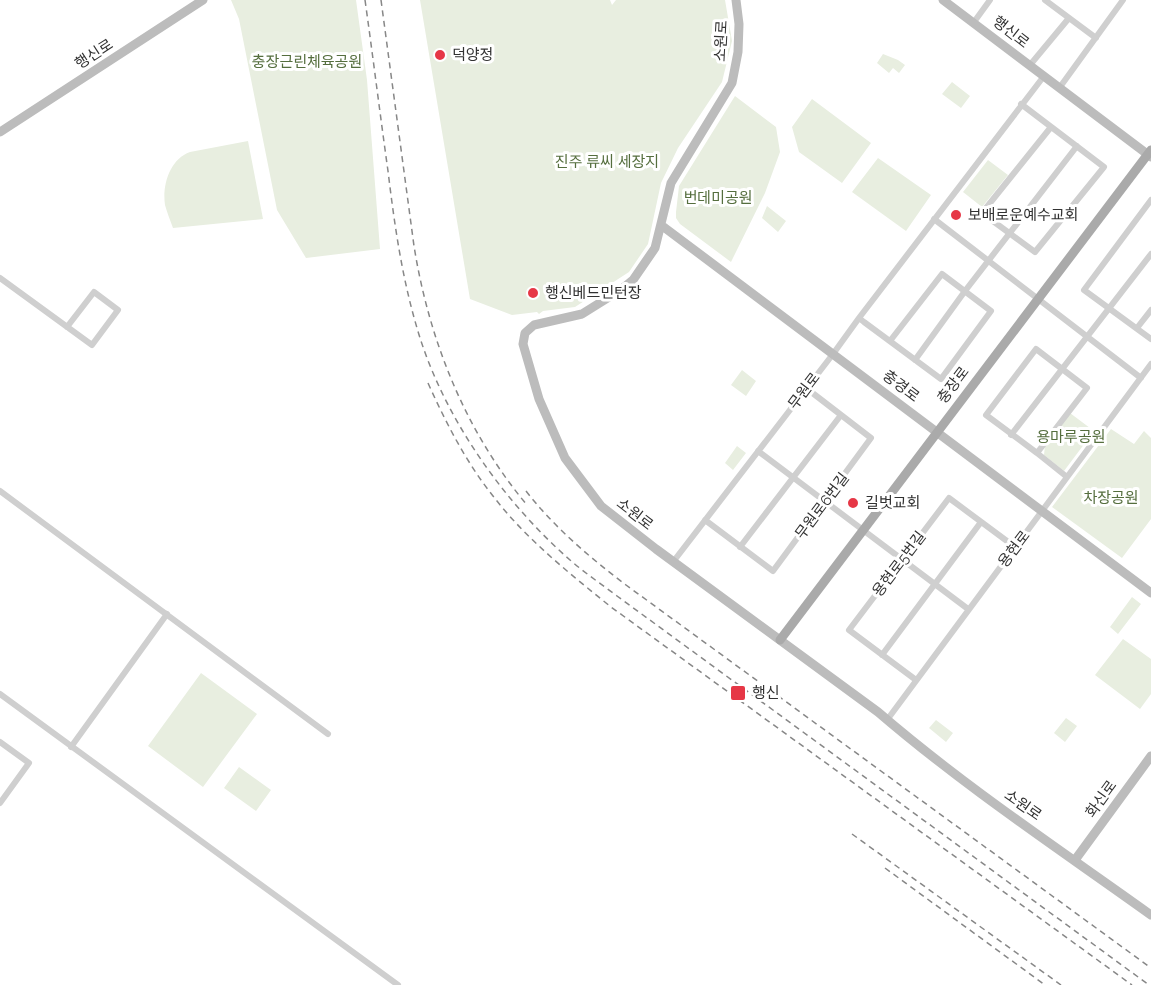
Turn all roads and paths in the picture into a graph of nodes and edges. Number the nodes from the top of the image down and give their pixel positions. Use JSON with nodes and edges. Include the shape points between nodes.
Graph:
{"nodes":[{"id":1,"x":203,"y":0,"type":"edge"},
{"id":2,"x":736,"y":0,"type":"edge"},
{"id":3,"x":943,"y":0,"type":"edge"},
{"id":4,"x":990,"y":0,"type":"edge"},
{"id":5,"x":1045,"y":0,"type":"edge"},
{"id":6,"x":1123,"y":0,"type":"edge"},
{"id":7,"x":1069,"y":18,"type":"junction"},
{"id":8,"x":974,"y":22,"type":"junction"},
{"id":9,"x":1096,"y":38,"type":"junction"},
{"id":10,"x":1030,"y":65,"type":"junction"},
{"id":11,"x":1044,"y":76,"type":"junction"},
{"id":12,"x":1060,"y":87,"type":"junction"},
{"id":13,"x":1021,"y":104,"type":"junction"},
{"id":14,"x":1051,"y":127,"type":"junction"},
{"id":15,"x":0,"y":132,"type":"edge"},
{"id":16,"x":1077,"y":146,"type":"junction"},
{"id":17,"x":1150,"y":154,"type":"edge"},
{"id":18,"x":1151,"y":200,"type":"edge"},
{"id":19,"x":934,"y":219,"type":"junction"},
{"id":20,"x":661,"y":225,"type":"junction"},
{"id":21,"x":1010,"y":234,"type":"junction"},
{"id":22,"x":1151,"y":254,"type":"edge"},
{"id":23,"x":988,"y":261,"type":"junction"},
{"id":24,"x":0,"y":278,"type":"edge"},
{"id":25,"x":965,"y":291,"type":"junction"},
{"id":26,"x":1037,"y":299,"type":"junction"},
{"id":27,"x":1109,"y":308,"type":"junction"},
{"id":28,"x":1151,"y":310,"type":"edge"},
{"id":29,"x":858,"y":318,"type":"junction"},
{"id":30,"x":67,"y":327,"type":"junction"},
{"id":31,"x":1137,"y":328,"type":"junction"},
{"id":32,"x":1086,"y":336,"type":"junction"},
{"id":33,"x":1151,"y":339,"type":"edge"},
{"id":34,"x":890,"y":341,"type":"junction"},
{"id":35,"x":833,"y":354,"type":"junction"},
{"id":36,"x":915,"y":360,"type":"junction"},
{"id":37,"x":1151,"y":364,"type":"edge"},
{"id":38,"x":1062,"y":368,"type":"junction"},
{"id":39,"x":1141,"y":378,"type":"junction"},
{"id":40,"x":806,"y":388,"type":"junction"},
{"id":41,"x":841,"y":415,"type":"junction"},
{"id":42,"x":937,"y":433,"type":"junction"},
{"id":43,"x":1011,"y":435,"type":"junction"},
{"id":44,"x":758,"y":451,"type":"junction"},
{"id":45,"x":1036,"y":453,"type":"junction"},
{"id":46,"x":793,"y":477,"type":"junction"},
{"id":47,"x":1067,"y":477,"type":"junction"},
{"id":48,"x":1,"y":491,"type":"edge"},
{"id":49,"x":825,"y":501,"type":"junction"},
{"id":50,"x":1042,"y":511,"type":"junction"},
{"id":51,"x":705,"y":520,"type":"junction"},
{"id":52,"x":981,"y":522,"type":"junction"},
{"id":53,"x":864,"y":530,"type":"junction"},
{"id":54,"x":740,"y":547,"type":"junction"},
{"id":55,"x":1015,"y":547,"type":"junction"},
{"id":56,"x":902,"y":560,"type":"junction"},
{"id":57,"x":673,"y":562,"type":"junction"},
{"id":58,"x":935,"y":584,"type":"junction"},
{"id":59,"x":1151,"y":593,"type":"edge"},
{"id":60,"x":968,"y":609,"type":"junction"},
{"id":61,"x":167,"y":614,"type":"junction"},
{"id":62,"x":780,"y":640,"type":"junction"},
{"id":63,"x":882,"y":655,"type":"junction"},
{"id":64,"x":916,"y":680,"type":"junction"},
{"id":65,"x":0,"y":694,"type":"edge"},
{"id":66,"x":887,"y":720,"type":"junction"},
{"id":67,"x":328,"y":734,"type":"dead end"},
{"id":68,"x":0,"y":742,"type":"edge"},
{"id":69,"x":71,"y":747,"type":"junction"},
{"id":70,"x":1151,"y":756,"type":"edge"},
{"id":71,"x":0,"y":803,"type":"edge"},
{"id":72,"x":1076,"y":860,"type":"junction"},
{"id":73,"x":1151,"y":915,"type":"edge"},
{"id":74,"x":398,"y":985,"type":"edge"}],
"edges":[{"from":1,"to":15,"type":"main road","name":"행신로"},
{"from":2,"to":20,"type":"main road","name":"소원로","via":[[738,52],[732,83],[671,183]]},
{"from":3,"to":8,"type":"main road","name":"행신로"},
{"from":4,"to":8,"type":"street"},
{"from":5,"to":7,"type":"street"},
{"from":6,"to":9,"type":"street"},
{"from":7,"to":9,"type":"street"},
{"from":7,"to":10,"type":"street"},
{"from":8,"to":10,"type":"main road","name":"행신로"},
{"from":9,"to":12,"type":"street"},
{"from":10,"to":11,"type":"main road","name":"행신로"},
{"from":11,"to":12,"type":"main road","name":"행신로"},
{"from":11,"to":13,"type":"street","name":"무원로"},
{"from":12,"to":17,"type":"main road","name":"행신로"},
{"from":13,"to":14,"type":"street"},
{"from":13,"to":19,"type":"street","name":"무원로"},
{"from":14,"to":16,"type":"street"},
{"from":14,"to":21,"type":"street","via":[[982,213]]},
{"from":16,"to":21,"type":"street"},
{"from":16,"to":21,"type":"street","via":[[1104,167],[1035,252]]},
{"from":17,"to":26,"type":"main road","name":"충장로"},
{"from":18,"to":27,"type":"street","via":[[1084,290]]},
{"from":19,"to":23,"type":"street"},
{"from":19,"to":29,"type":"street","name":"무원로"},
{"from":20,"to":35,"type":"main road","name":"충경로"},
{"from":20,"to":57,"type":"main road","name":"소원로","via":[[656,248],[622,290],[582,314],[534,325],[525,333],[523,344],[539,399],[565,458],[601,506]]},
{"from":21,"to":23,"type":"street"},
{"from":22,"to":27,"type":"street"},
{"from":23,"to":25,"type":"street"},
{"from":23,"to":26,"type":"street"},
{"from":24,"to":30,"type":"street"},
{"from":25,"to":34,"type":"street","via":[[942,274]]},
{"from":25,"to":36,"type":"street"},
{"from":25,"to":36,"type":"street","via":[[992,311],[941,379]]},
{"from":26,"to":32,"type":"street"},
{"from":26,"to":42,"type":"main road","name":"충장로"},
{"from":27,"to":31,"type":"street"},
{"from":27,"to":32,"type":"street"},
{"from":28,"to":31,"type":"street"},
{"from":29,"to":34,"type":"street"},
{"from":29,"to":35,"type":"street","name":"무원로"},
{"from":30,"to":30,"type":"street","via":[[94,292],[118,310],[92,345]]},
{"from":31,"to":33,"type":"street"},
{"from":32,"to":38,"type":"street"},
{"from":32,"to":39,"type":"street"},
{"from":34,"to":36,"type":"street"},
{"from":35,"to":40,"type":"street","name":"무원로"},
{"from":35,"to":42,"type":"main road","name":"충경로"},
{"from":37,"to":39,"type":"street","name":"용현로"},
{"from":38,"to":43,"type":"street"},
{"from":38,"to":43,"type":"street","via":[[1036,349],[986,415]]},
{"from":38,"to":45,"type":"street","via":[[1087,388]]},
{"from":39,"to":47,"type":"street","name":"용현로"},
{"from":40,"to":41,"type":"street","name":"무원로6번길"},
{"from":40,"to":44,"type":"street","name":"무원로"},
{"from":41,"to":46,"type":"street"},
{"from":41,"to":49,"type":"street","name":"무원로6번길","via":[[872,438]]},
{"from":42,"to":50,"type":"main road","name":"충경로"},
{"from":42,"to":53,"type":"main road","name":"충장로"},
{"from":43,"to":45,"type":"street"},
{"from":44,"to":46,"type":"street"},
{"from":44,"to":51,"type":"street","name":"무원로"},
{"from":45,"to":47,"type":"street"},
{"from":46,"to":49,"type":"street"},
{"from":46,"to":54,"type":"street"},
{"from":47,"to":50,"type":"street","name":"용현로"},
{"from":48,"to":61,"type":"street"},
{"from":49,"to":53,"type":"street"},
{"from":49,"to":54,"type":"street","name":"무원로6번길","via":[[773,571]]},
{"from":50,"to":55,"type":"street","name":"용현로"},
{"from":50,"to":59,"type":"main road","name":"충경로"},
{"from":51,"to":54,"type":"street","name":"무원로6번길"},
{"from":51,"to":57,"type":"street","name":"무원로"},
{"from":52,"to":55,"type":"street","name":"용현로5번길"},
{"from":52,"to":56,"type":"street","name":"용현로5번길","via":[[949,498]]},
{"from":52,"to":58,"type":"street"},
{"from":53,"to":56,"type":"street"},
{"from":53,"to":62,"type":"main road","name":"충장로"},
{"from":55,"to":60,"type":"street","name":"용현로"},
{"from":56,"to":58,"type":"street"},
{"from":56,"to":63,"type":"street","name":"용현로5번길","via":[[849,630]]},
{"from":57,"to":62,"type":"main road","name":"소원로"},
{"from":58,"to":60,"type":"street"},
{"from":58,"to":63,"type":"street"},
{"from":60,"to":64,"type":"street","name":"용현로"},
{"from":61,"to":67,"type":"street"},
{"from":61,"to":69,"type":"street"},
{"from":62,"to":66,"type":"main road","name":"소원로"},
{"from":63,"to":64,"type":"street","name":"용현로5번길"},
{"from":64,"to":66,"type":"street","name":"용현로"},
{"from":65,"to":69,"type":"street"},
{"from":66,"to":72,"type":"main road","name":"소원로","via":[[984,796]]},
{"from":68,"to":71,"type":"street","via":[[29,763]]},
{"from":69,"to":74,"type":"street"},
{"from":70,"to":72,"type":"main road","name":"화신로"},
{"from":72,"to":73,"type":"main road","name":"소원로"}]}
